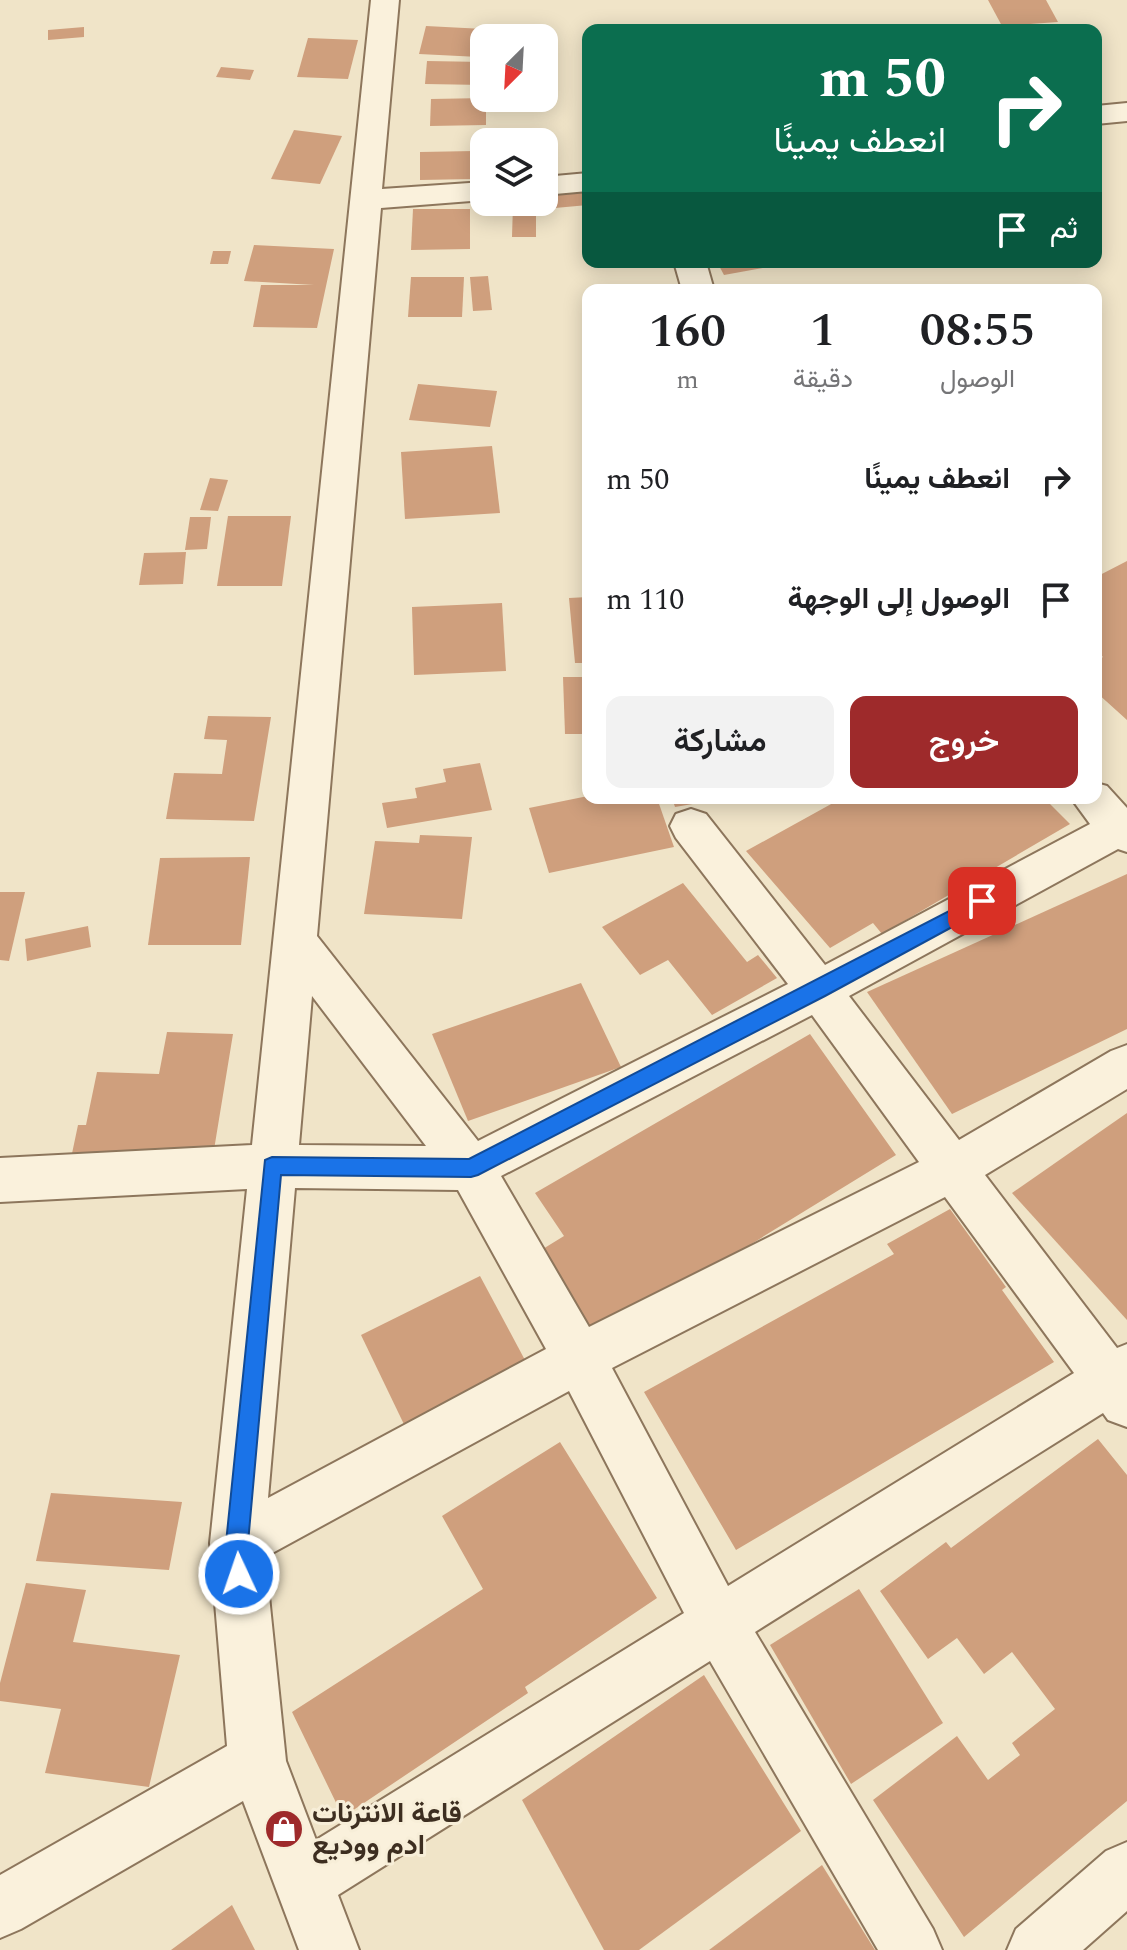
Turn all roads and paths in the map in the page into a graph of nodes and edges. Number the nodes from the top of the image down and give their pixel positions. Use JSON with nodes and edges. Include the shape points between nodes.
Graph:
{"nodes":[{"id":1,"x":385,"y":0,"type":"edge"},
{"id":2,"x":1127,"y":112,"type":"edge"},
{"id":3,"x":1102,"y":114,"type":"edge"},
{"id":4,"x":582,"y":183,"type":"edge"},
{"id":5,"x":558,"y":185,"type":"edge"},
{"id":6,"x":470,"y":192,"type":"edge"},
{"id":7,"x":366,"y":200,"type":"junction"},
{"id":8,"x":1113,"y":820,"type":"edge"},
{"id":9,"x":691,"y":826,"type":"dead end"},
{"id":10,"x":295,"y":941,"type":"junction"},
{"id":11,"x":819,"y":990,"type":"junction"},
{"id":12,"x":1127,"y":1065,"type":"edge"},
{"id":13,"x":272,"y":1166,"type":"junction"},
{"id":14,"x":471,"y":1168,"type":"junction"},
{"id":15,"x":951,"y":1170,"type":"junction"},
{"id":16,"x":0,"y":1180,"type":"edge"},
{"id":17,"x":579,"y":1358,"type":"junction"},
{"id":18,"x":1121,"y":1385,"type":"edge"},
{"id":19,"x":237,"y":1543,"type":"junction"},
{"id":20,"x":719,"y":1624,"type":"junction"},
{"id":21,"x":257,"y":1761,"type":"junction"},
{"id":22,"x":1127,"y":1872,"type":"edge"},
{"id":23,"x":302,"y":1883,"type":"junction"},
{"id":24,"x":0,"y":1908,"type":"edge"},
{"id":25,"x":329,"y":1950,"type":"edge"},
{"id":26,"x":912,"y":1950,"type":"edge"},
{"id":27,"x":1037,"y":1950,"type":"edge"}],
"edges":[{"from":1,"to":7,"type":"street"},
{"from":2,"to":3,"type":"street"},
{"from":4,"to":5,"type":"street"},
{"from":6,"to":7,"type":"street"},
{"from":7,"to":10,"type":"street"},
{"from":8,"to":11,"type":"street"},
{"from":9,"to":11,"type":"street"},
{"from":10,"to":13,"type":"street"},
{"from":10,"to":14,"type":"street"},
{"from":11,"to":14,"type":"street"},
{"from":11,"to":15,"type":"street"},
{"from":12,"to":15,"type":"street"},
{"from":13,"to":14,"type":"street"},
{"from":13,"to":16,"type":"street"},
{"from":13,"to":19,"type":"street"},
{"from":14,"to":17,"type":"street"},
{"from":15,"to":17,"type":"street"},
{"from":15,"to":18,"type":"street"},
{"from":17,"to":19,"type":"street"},
{"from":17,"to":20,"type":"street"},
{"from":18,"to":20,"type":"street"},
{"from":19,"to":21,"type":"street"},
{"from":20,"to":23,"type":"street"},
{"from":20,"to":26,"type":"street"},
{"from":21,"to":23,"type":"street"},
{"from":21,"to":24,"type":"street"},
{"from":22,"to":27,"type":"street"},
{"from":23,"to":25,"type":"street"}]}
